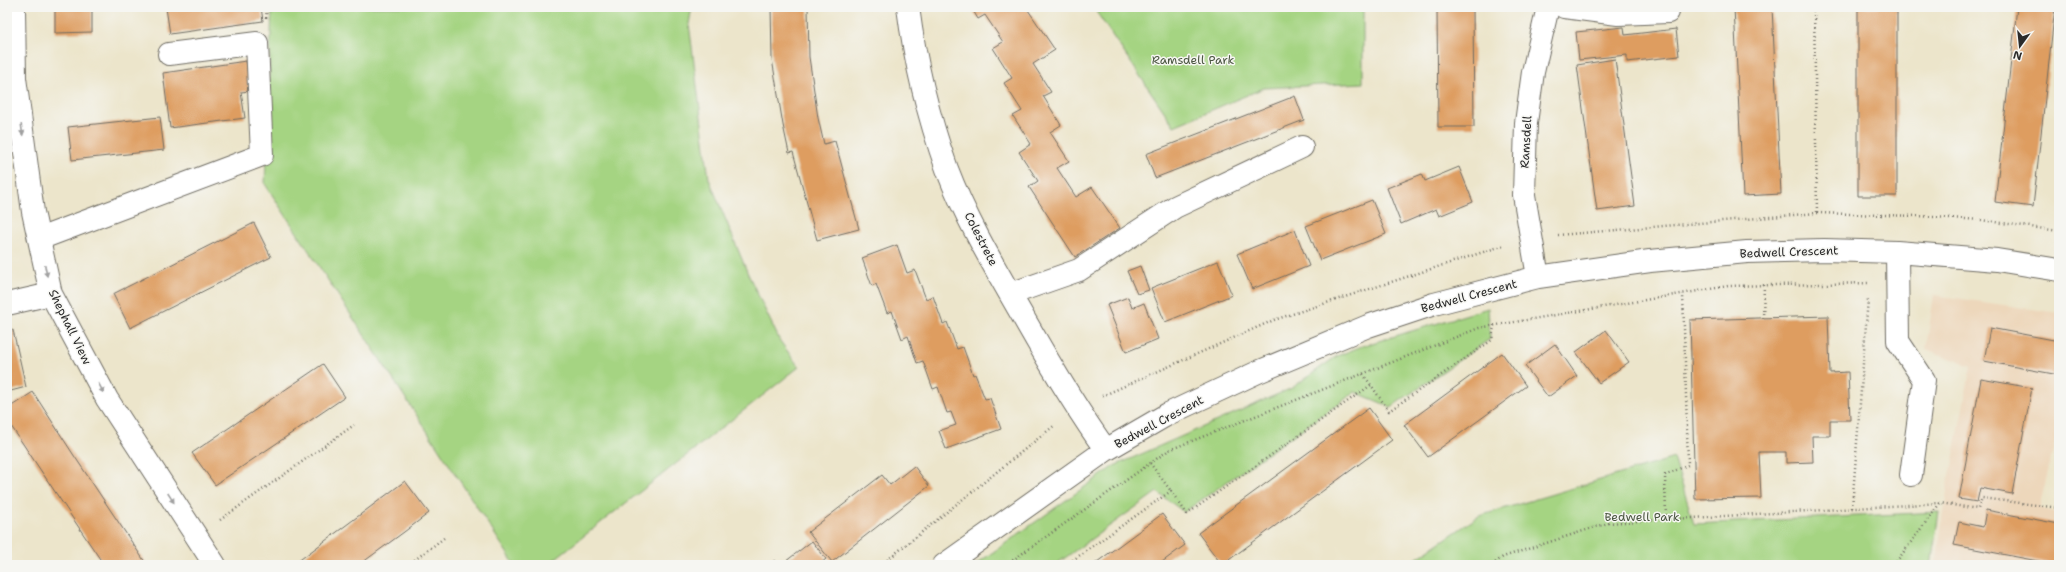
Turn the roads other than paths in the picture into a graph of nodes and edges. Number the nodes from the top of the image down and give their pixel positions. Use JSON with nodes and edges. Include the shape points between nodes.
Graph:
{"nodes":[{"id":1,"x":14,"y":7,"type":"edge"},
{"id":2,"x":908,"y":7,"type":"edge"},
{"id":3,"x":1548,"y":7,"type":"edge"},
{"id":4,"x":1564,"y":7,"type":"edge"},
{"id":5,"x":1668,"y":12,"type":"dead end"},
{"id":6,"x":168,"y":54,"type":"dead end"},
{"id":7,"x":1302,"y":147,"type":"dead end"},
{"id":8,"x":39,"y":239,"type":"junction"},
{"id":9,"x":1897,"y":252,"type":"junction"},
{"id":10,"x":2059,"y":270,"type":"edge"},
{"id":11,"x":1538,"y":277,"type":"junction"},
{"id":12,"x":51,"y":294,"type":"junction"},
{"id":13,"x":1010,"y":294,"type":"junction"},
{"id":14,"x":7,"y":304,"type":"edge"},
{"id":15,"x":1106,"y":450,"type":"junction"},
{"id":16,"x":1911,"y":475,"type":"dead end"},
{"id":17,"x":215,"y":565,"type":"edge"},
{"id":18,"x":944,"y":565,"type":"edge"}],
"edges":[{"from":1,"to":8,"type":"street","name":"Shephall View","one_way":true,"via":[[15,78]]},
{"from":2,"to":13,"type":"street","name":"Colestrete","via":[[922,92],[947,169],[973,227]]},
{"from":3,"to":11,"type":"street","name":"Ramsdell","via":[[1533,72],[1526,130],[1524,196]]},
{"from":4,"to":5,"type":"street","via":[[1618,14]]},
{"from":6,"to":8,"type":"street","via":[[257,43],[262,155]]},
{"from":7,"to":13,"type":"street","via":[[1175,207],[1079,270]]},
{"from":8,"to":12,"type":"street","name":"Shephall View","one_way":true},
{"from":9,"to":10,"type":"street","name":"Bedwell Crescent","via":[[1997,260]]},
{"from":9,"to":11,"type":"street","name":"Bedwell Crescent","via":[[1748,252],[1650,261]]},
{"from":9,"to":16,"type":"street","via":[[1898,341],[1924,380]]},
{"from":11,"to":15,"type":"street","name":"Bedwell Crescent","via":[[1434,304],[1368,326],[1258,372],[1168,414]]},
{"from":12,"to":14,"type":"street"},
{"from":12,"to":17,"type":"street","name":"Shephall View","one_way":true,"via":[[107,399]]},
{"from":13,"to":15,"type":"street","name":"Colestrete","via":[[1076,408]]},
{"from":15,"to":18,"type":"street","name":"Bedwell Crescent"}]}
